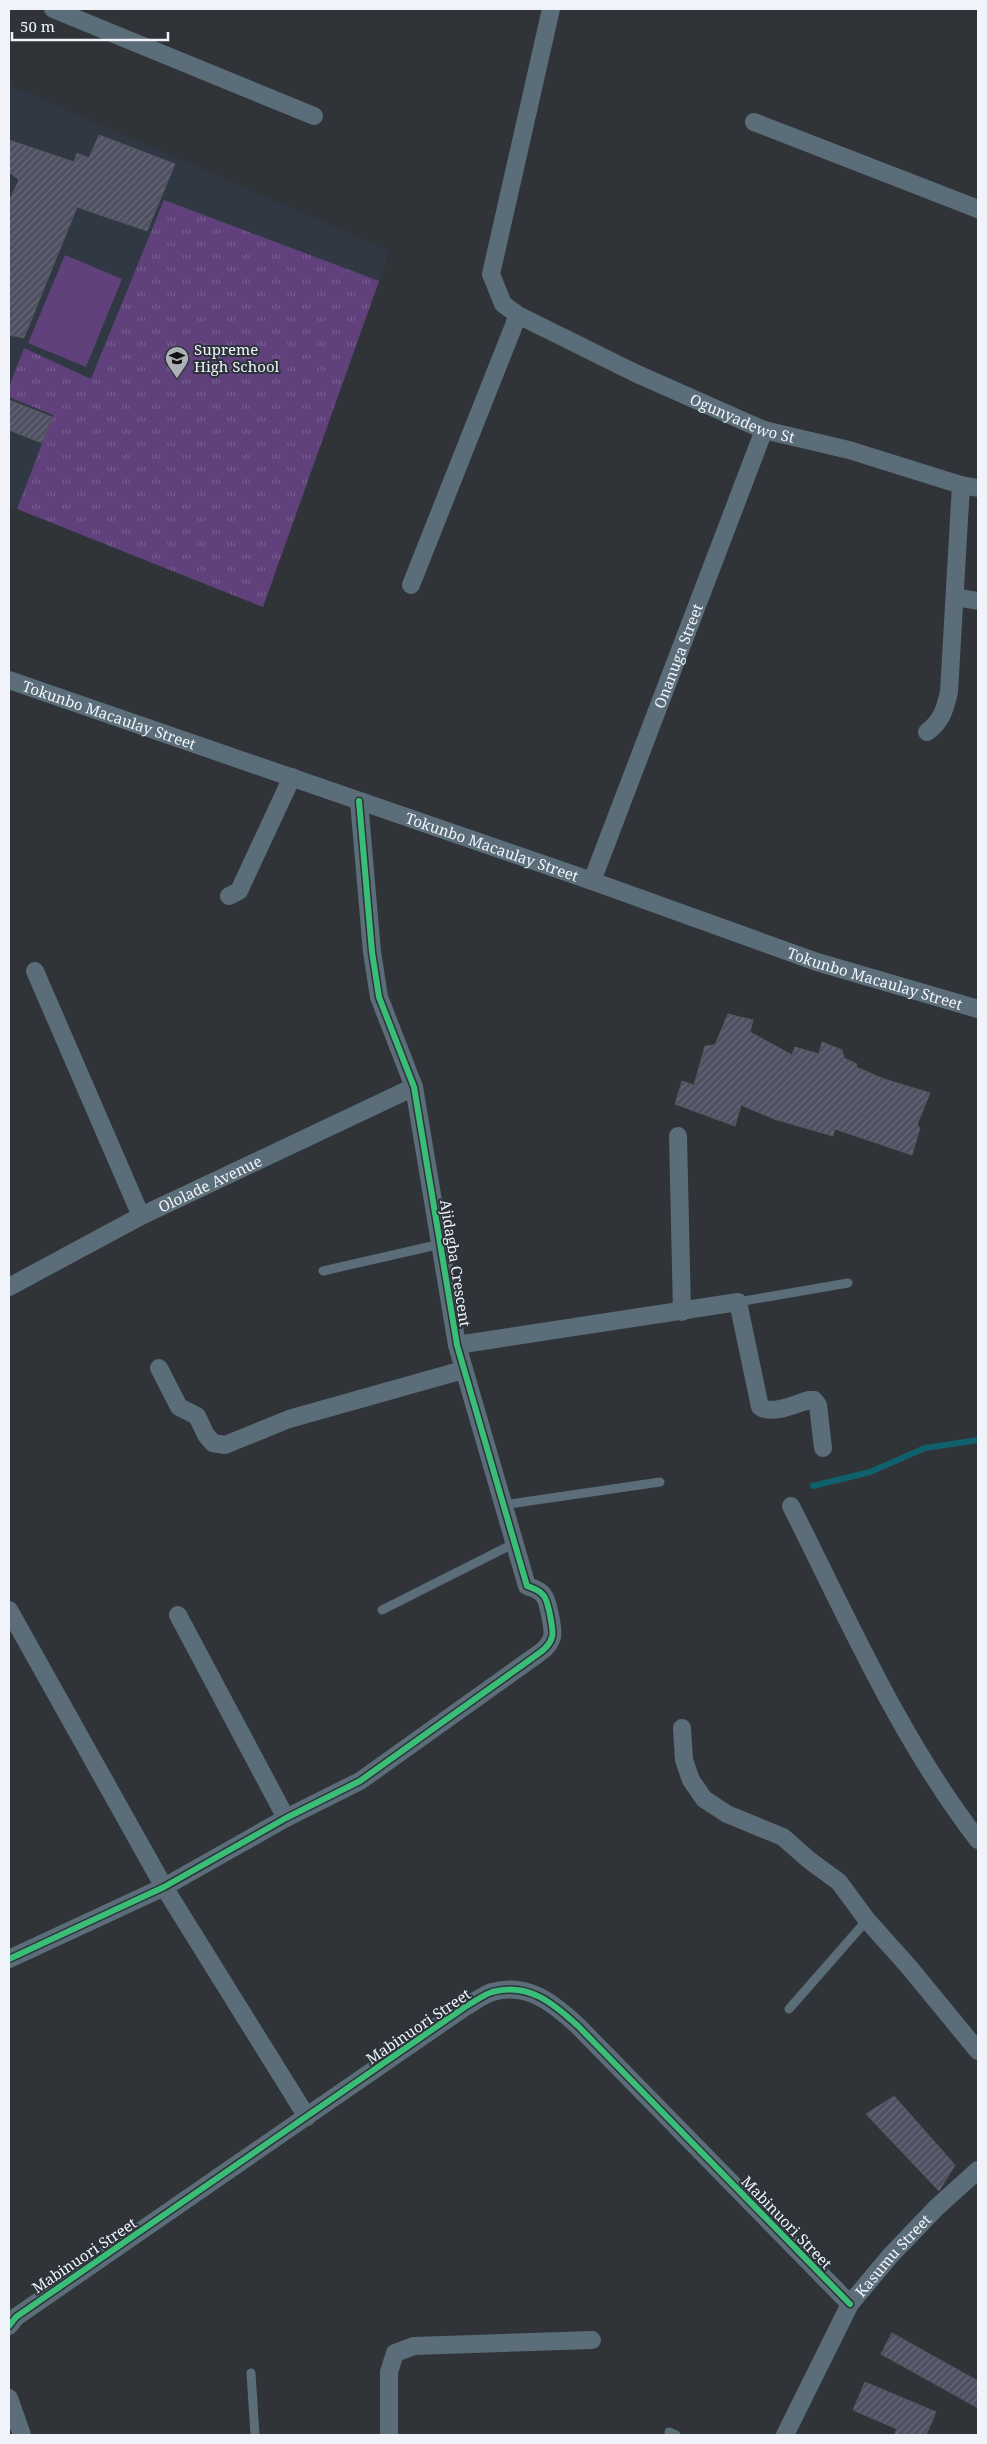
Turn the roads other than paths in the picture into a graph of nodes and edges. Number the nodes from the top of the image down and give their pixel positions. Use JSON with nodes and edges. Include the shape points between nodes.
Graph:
{"nodes":[{"id":1,"x":53,"y":9,"type":"edge"},
{"id":2,"x":551,"y":9,"type":"edge"},
{"id":3,"x":314,"y":116,"type":"dead end"},
{"id":4,"x":754,"y":122,"type":"dead end"},
{"id":5,"x":978,"y":209,"type":"edge"},
{"id":6,"x":518,"y":315,"type":"junction"},
{"id":7,"x":764,"y":430,"type":"junction"},
{"id":8,"x":970,"y":486,"type":"edge"},
{"id":9,"x":411,"y":585,"type":"dead end"},
{"id":10,"x":955,"y":597,"type":"junction"},
{"id":11,"x":978,"y":600,"type":"edge"},
{"id":12,"x":9,"y":680,"type":"edge"},
{"id":13,"x":927,"y":732,"type":"dead end"},
{"id":14,"x":292,"y":777,"type":"junction"},
{"id":15,"x":359,"y":801,"type":"junction"},
{"id":16,"x":592,"y":881,"type":"junction"},
{"id":17,"x":229,"y":896,"type":"dead end"},
{"id":18,"x":35,"y":971,"type":"dead end"},
{"id":19,"x":978,"y":1009,"type":"edge"},
{"id":20,"x":414,"y":1087,"type":"junction"},
{"id":21,"x":678,"y":1136,"type":"dead end"},
{"id":22,"x":141,"y":1216,"type":"junction"},
{"id":23,"x":441,"y":1244,"type":"junction"},
{"id":24,"x":323,"y":1271,"type":"dead end"},
{"id":25,"x":848,"y":1283,"type":"dead end"},
{"id":26,"x":9,"y":1287,"type":"edge"},
{"id":27,"x":738,"y":1302,"type":"junction"},
{"id":28,"x":682,"y":1312,"type":"junction"},
{"id":29,"x":457,"y":1345,"type":"junction"},
{"id":30,"x":159,"y":1368,"type":"dead end"},
{"id":31,"x":463,"y":1370,"type":"junction"},
{"id":32,"x":824,"y":1448,"type":"dead end"},
{"id":33,"x":660,"y":1482,"type":"dead end"},
{"id":34,"x":503,"y":1505,"type":"junction"},
{"id":35,"x":791,"y":1506,"type":"dead end"},
{"id":36,"x":515,"y":1543,"type":"junction"},
{"id":37,"x":9,"y":1610,"type":"edge"},
{"id":38,"x":382,"y":1610,"type":"dead end"},
{"id":39,"x":178,"y":1615,"type":"dead end"},
{"id":40,"x":682,"y":1728,"type":"dead end"},
{"id":41,"x":286,"y":1818,"type":"junction"},
{"id":42,"x":978,"y":1840,"type":"edge"},
{"id":43,"x":164,"y":1887,"type":"junction"},
{"id":44,"x":867,"y":1920,"type":"junction"},
{"id":45,"x":9,"y":1959,"type":"edge"},
{"id":46,"x":789,"y":2009,"type":"dead end"},
{"id":47,"x":978,"y":2051,"type":"edge"},
{"id":48,"x":307,"y":2117,"type":"junction"},
{"id":49,"x":978,"y":2170,"type":"edge"},
{"id":50,"x":850,"y":2304,"type":"junction"},
{"id":51,"x":9,"y":2326,"type":"edge"},
{"id":52,"x":592,"y":2340,"type":"dead end"},
{"id":53,"x":251,"y":2373,"type":"dead end"},
{"id":54,"x":9,"y":2398,"type":"edge"},
{"id":55,"x":22,"y":2435,"type":"edge"},
{"id":56,"x":255,"y":2435,"type":"edge"},
{"id":57,"x":388,"y":2435,"type":"edge"},
{"id":58,"x":785,"y":2435,"type":"edge"}],
"edges":[{"from":1,"to":3,"type":"street"},
{"from":2,"to":6,"type":"street","name":"Ogunyadewo St","via":[[491,274],[503,304]]},
{"from":4,"to":5,"type":"street"},
{"from":6,"to":7,"type":"street","name":"Ogunyadewo St","via":[[635,373]]},
{"from":6,"to":9,"type":"street"},
{"from":7,"to":8,"type":"street","name":"Ogunyadewo St","via":[[848,450]]},
{"from":7,"to":16,"type":"street","name":"Onanuga Street"},
{"from":8,"to":10,"type":"street"},
{"from":10,"to":11,"type":"street"},
{"from":10,"to":13,"type":"street","via":[[946,708],[938,724]]},
{"from":12,"to":14,"type":"street","name":"Tokunbo Macaulay Street"},
{"from":14,"to":15,"type":"street","name":"Tokunbo Macaulay Street"},
{"from":14,"to":17,"type":"street","via":[[239,891]]},
{"from":15,"to":16,"type":"street","name":"Tokunbo Macaulay Street"},
{"from":15,"to":20,"type":"street","name":"Ajidagba Crescent","via":[[379,997]]},
{"from":16,"to":19,"type":"street","name":"Tokunbo Macaulay Street","via":[[817,962]]},
{"from":18,"to":22,"type":"street"},
{"from":20,"to":22,"type":"street","name":"Ololade Avenue"},
{"from":20,"to":23,"type":"street","name":"Ajidagba Crescent"},
{"from":21,"to":28,"type":"street"},
{"from":22,"to":26,"type":"street","name":"Ololade Avenue"},
{"from":23,"to":24,"type":"lane"},
{"from":23,"to":29,"type":"street","name":"Ajidagba Crescent"},
{"from":25,"to":27,"type":"lane"},
{"from":27,"to":28,"type":"street"},
{"from":27,"to":32,"type":"street","via":[[760,1407],[776,1410],[814,1400],[818,1405]]},
{"from":28,"to":29,"type":"street"},
{"from":29,"to":31,"type":"street","name":"Ajidagba Crescent"},
{"from":30,"to":31,"type":"street","via":[[179,1407],[197,1416],[213,1443],[225,1446],[289,1419]]},
{"from":31,"to":34,"type":"street","name":"Ajidagba Crescent"},
{"from":33,"to":34,"type":"lane"},
{"from":34,"to":36,"type":"street","name":"Ajidagba Crescent"},
{"from":35,"to":42,"type":"street","via":[[892,1707],[950,1804]]},
{"from":36,"to":38,"type":"lane"},
{"from":36,"to":41,"type":"street","name":"Ajidagba Crescent","via":[[527,1586],[544,1596],[553,1629],[547,1647],[360,1781]]},
{"from":37,"to":43,"type":"street"},
{"from":39,"to":41,"type":"street"},
{"from":40,"to":44,"type":"street","via":[[684,1760],[691,1780],[704,1798],[728,1814],[783,1837],[839,1882]]},
{"from":41,"to":43,"type":"street","name":"Ajidagba Crescent"},
{"from":43,"to":45,"type":"street","name":"Ajidagba Crescent"},
{"from":43,"to":48,"type":"street"},
{"from":44,"to":46,"type":"lane"},
{"from":44,"to":47,"type":"street"},
{"from":48,"to":50,"type":"street","name":"Mabinuori Street","via":[[465,2007],[492,1992],[520,1989],[554,2003]]},
{"from":48,"to":51,"type":"street","name":"Mabinuori Street","via":[[16,2316]]},
{"from":49,"to":50,"type":"street","name":"Kasumu Street","via":[[890,2256]]},
{"from":50,"to":58,"type":"street","name":"Kasumu Street"},
{"from":52,"to":57,"type":"street","via":[[414,2346],[395,2353],[389,2372]]},
{"from":53,"to":56,"type":"lane"},
{"from":54,"to":55,"type":"street"}]}
